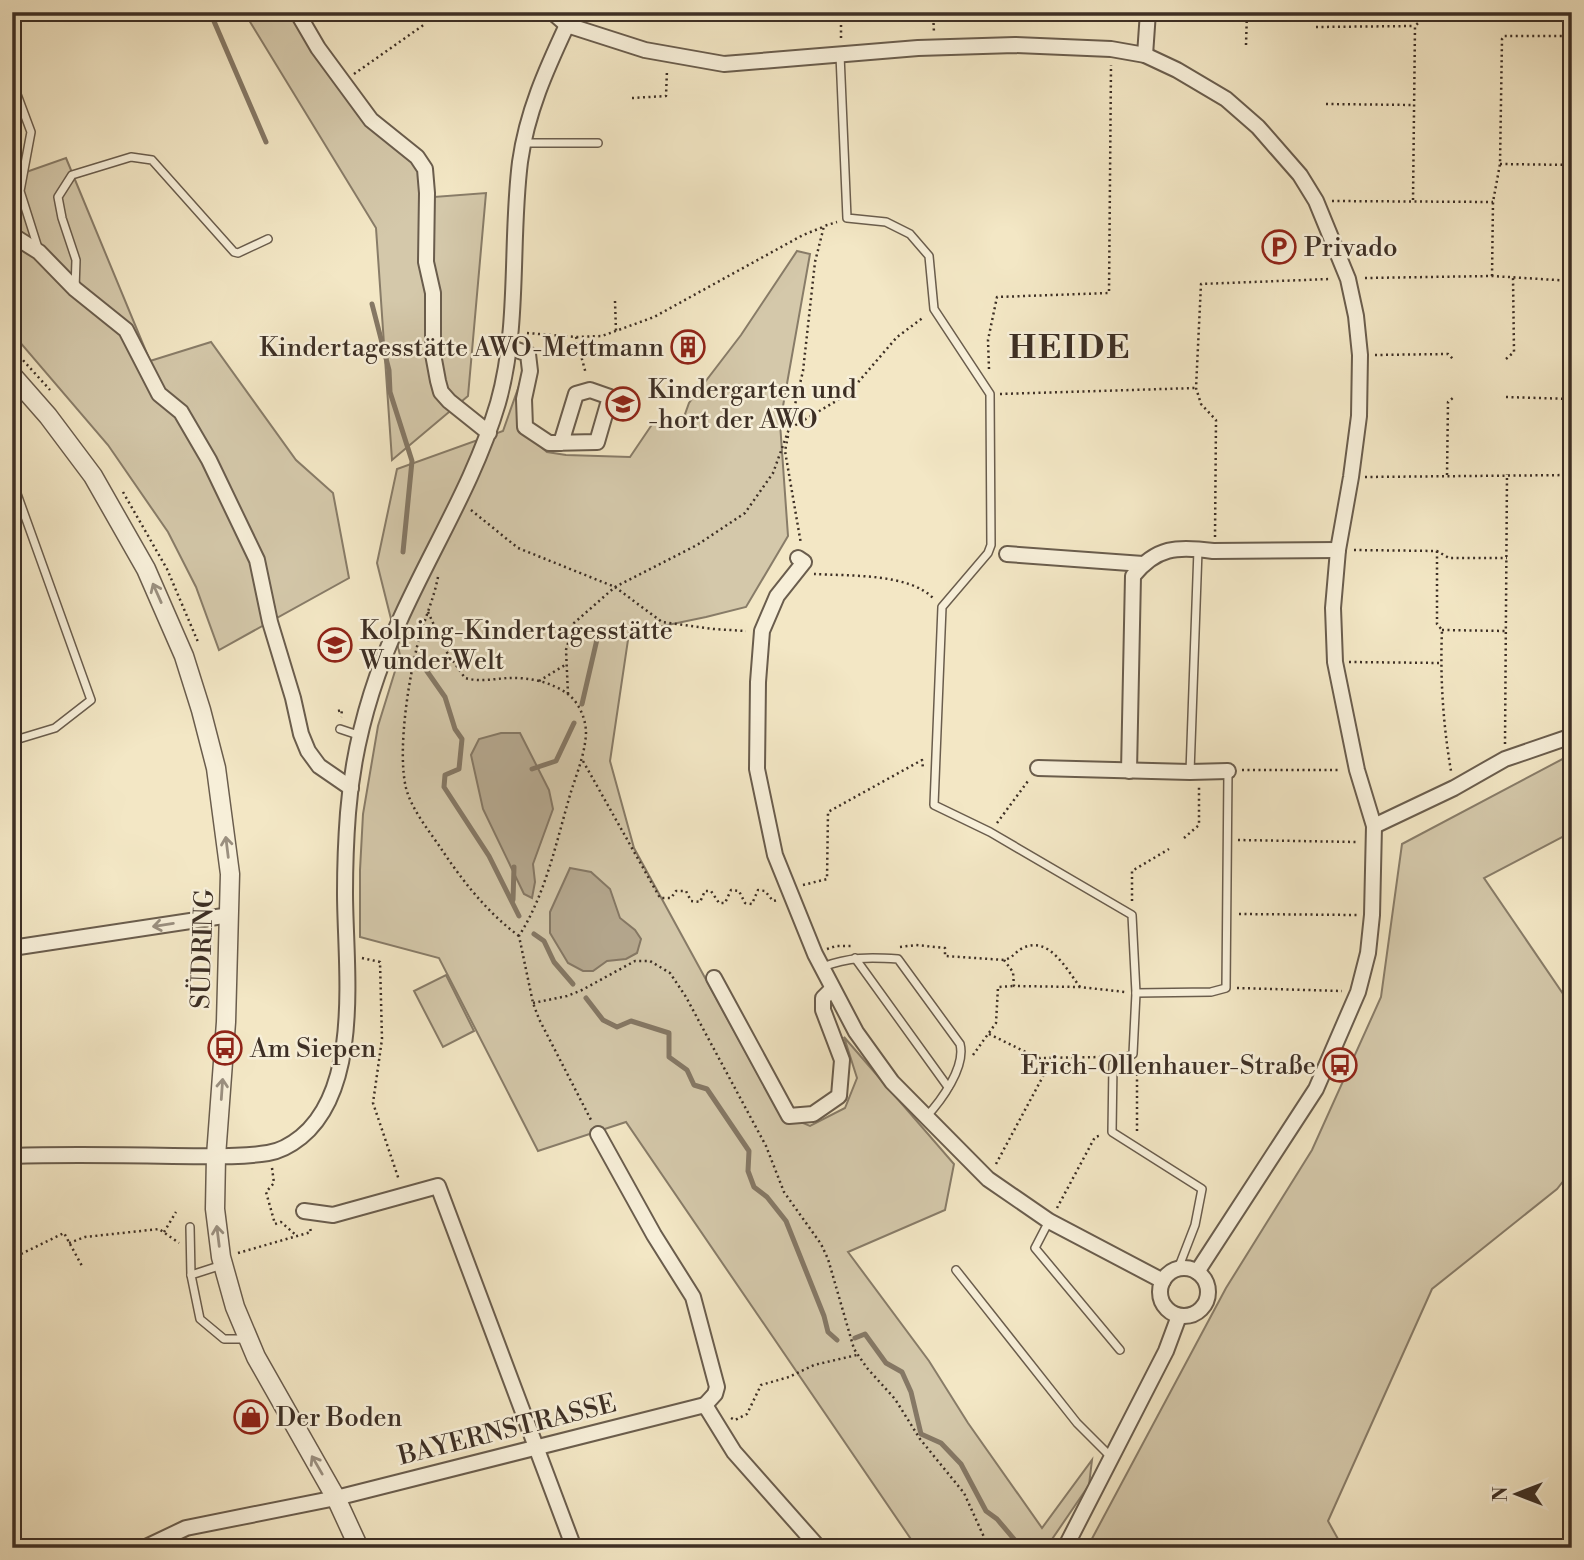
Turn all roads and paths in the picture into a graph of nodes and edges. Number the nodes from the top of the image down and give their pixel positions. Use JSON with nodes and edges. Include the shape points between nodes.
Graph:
{"nodes":[{"id":1,"x":297,"y":12,"type":"edge"},
{"id":2,"x":552,"y":12,"type":"edge"},
{"id":3,"x":841,"y":12,"type":"edge"},
{"id":4,"x":933,"y":12,"type":"edge"},
{"id":5,"x":1148,"y":12,"type":"edge"},
{"id":6,"x":1247,"y":12,"type":"edge"},
{"id":7,"x":1430,"y":12,"type":"edge"},
{"id":8,"x":425,"y":24,"type":"dead end"},
{"id":9,"x":567,"y":25,"type":"junction"},
{"id":10,"x":1415,"y":26,"type":"junction"},
{"id":11,"x":1316,"y":27,"type":"dead end"},
{"id":12,"x":1572,"y":36,"type":"edge"},
{"id":13,"x":1246,"y":45,"type":"dead end"},
{"id":14,"x":935,"y":47,"type":"junction"},
{"id":15,"x":1111,"y":49,"type":"junction"},
{"id":16,"x":667,"y":54,"type":"junction"},
{"id":17,"x":840,"y":55,"type":"junction"},
{"id":18,"x":1145,"y":55,"type":"junction"},
{"id":19,"x":12,"y":81,"type":"edge"},
{"id":20,"x":343,"y":82,"type":"junction"},
{"id":21,"x":632,"y":98,"type":"dead end"},
{"id":22,"x":1326,"y":104,"type":"dead end"},
{"id":23,"x":1414,"y":104,"type":"junction"},
{"id":24,"x":524,"y":143,"type":"junction"},
{"id":25,"x":598,"y":143,"type":"dead end"},
{"id":26,"x":1500,"y":164,"type":"junction"},
{"id":27,"x":1572,"y":164,"type":"edge"},
{"id":28,"x":1413,"y":200,"type":"junction"},
{"id":29,"x":1316,"y":201,"type":"junction"},
{"id":30,"x":1493,"y":202,"type":"junction"},
{"id":31,"x":847,"y":218,"type":"junction"},
{"id":32,"x":824,"y":226,"type":"junction"},
{"id":33,"x":12,"y":235,"type":"edge"},
{"id":34,"x":268,"y":239,"type":"dead end"},
{"id":35,"x":39,"y":252,"type":"junction"},
{"id":36,"x":1492,"y":275,"type":"junction"},
{"id":37,"x":1513,"y":277,"type":"junction"},
{"id":38,"x":1349,"y":279,"type":"junction"},
{"id":39,"x":1572,"y":281,"type":"edge"},
{"id":40,"x":75,"y":289,"type":"junction"},
{"id":41,"x":615,"y":301,"type":"dead end"},
{"id":42,"x":934,"y":309,"type":"junction"},
{"id":43,"x":616,"y":331,"type":"junction"},
{"id":44,"x":510,"y":332,"type":"junction"},
{"id":45,"x":576,"y":337,"type":"junction"},
{"id":46,"x":509,"y":347,"type":"junction"},
{"id":47,"x":1360,"y":355,"type":"junction"},
{"id":48,"x":1506,"y":359,"type":"dead end"},
{"id":49,"x":1454,"y":360,"type":"dead end"},
{"id":50,"x":12,"y":375,"type":"edge"},
{"id":51,"x":1196,"y":388,"type":"junction"},
{"id":52,"x":590,"y":390,"type":"junction"},
{"id":53,"x":990,"y":394,"type":"junction"},
{"id":54,"x":1454,"y":397,"type":"dead end"},
{"id":55,"x":1506,"y":397,"type":"dead end"},
{"id":56,"x":1572,"y":399,"type":"edge"},
{"id":57,"x":789,"y":429,"type":"junction"},
{"id":58,"x":489,"y":433,"type":"junction"},
{"id":59,"x":561,"y":443,"type":"junction"},
{"id":60,"x":1507,"y":474,"type":"junction"},
{"id":61,"x":1447,"y":475,"type":"junction"},
{"id":62,"x":1572,"y":475,"type":"edge"},
{"id":63,"x":1351,"y":477,"type":"junction"},
{"id":64,"x":12,"y":480,"type":"edge"},
{"id":65,"x":461,"y":500,"type":"junction"},
{"id":66,"x":1205,"y":550,"type":"junction"},
{"id":67,"x":1338,"y":550,"type":"junction"},
{"id":68,"x":1437,"y":551,"type":"junction"},
{"id":69,"x":988,"y":553,"type":"junction"},
{"id":70,"x":1007,"y":554,"type":"joint"},
{"id":71,"x":1507,"y":558,"type":"junction"},
{"id":72,"x":801,"y":560,"type":"junction"},
{"id":73,"x":1143,"y":564,"type":"junction"},
{"id":74,"x":440,"y":569,"type":"dead end"},
{"id":75,"x":615,"y":587,"type":"junction"},
{"id":76,"x":942,"y":607,"type":"junction"},
{"id":77,"x":428,"y":612,"type":"junction"},
{"id":78,"x":1442,"y":630,"type":"junction"},
{"id":79,"x":762,"y":631,"type":"junction"},
{"id":80,"x":1506,"y":631,"type":"junction"},
{"id":81,"x":1335,"y":662,"type":"junction"},
{"id":82,"x":1441,"y":663,"type":"junction"},
{"id":83,"x":565,"y":664,"type":"junction"},
{"id":84,"x":539,"y":681,"type":"junction"},
{"id":85,"x":568,"y":695,"type":"junction"},
{"id":86,"x":340,"y":729,"type":"dead end"},
{"id":87,"x":361,"y":736,"type":"junction"},
{"id":88,"x":1572,"y":736,"type":"edge"},
{"id":89,"x":12,"y":741,"type":"edge"},
{"id":90,"x":1506,"y":759,"type":"junction"},
{"id":91,"x":582,"y":760,"type":"junction"},
{"id":92,"x":1038,"y":768,"type":"joint"},
{"id":93,"x":1357,"y":769,"type":"junction"},
{"id":94,"x":1129,"y":771,"type":"junction"},
{"id":95,"x":1194,"y":771,"type":"junction"},
{"id":96,"x":1228,"y":771,"type":"junction"},
{"id":97,"x":923,"y":773,"type":"dead end"},
{"id":98,"x":351,"y":788,"type":"junction"},
{"id":99,"x":1454,"y":788,"type":"junction"},
{"id":100,"x":1374,"y":826,"type":"junction"},
{"id":101,"x":990,"y":832,"type":"junction"},
{"id":102,"x":1184,"y":838,"type":"dead end"},
{"id":103,"x":1228,"y":840,"type":"junction"},
{"id":104,"x":1374,"y":842,"type":"junction"},
{"id":105,"x":1169,"y":849,"type":"dead end"},
{"id":106,"x":788,"y":888,"type":"junction"},
{"id":107,"x":1225,"y":914,"type":"junction"},
{"id":108,"x":230,"y":915,"type":"junction"},
{"id":109,"x":1132,"y":915,"type":"junction"},
{"id":110,"x":1372,"y":915,"type":"junction"},
{"id":111,"x":519,"y":936,"type":"junction"},
{"id":112,"x":905,"y":947,"type":"dead end"},
{"id":113,"x":12,"y":948,"type":"edge"},
{"id":114,"x":346,"y":953,"type":"junction"},
{"id":115,"x":855,"y":958,"type":"junction"},
{"id":116,"x":1004,"y":960,"type":"junction"},
{"id":117,"x":821,"y":967,"type":"junction"},
{"id":118,"x":714,"y":978,"type":"dead end"},
{"id":119,"x":1014,"y":986,"type":"junction"},
{"id":120,"x":1080,"y":987,"type":"junction"},
{"id":121,"x":1227,"y":988,"type":"junction"},
{"id":122,"x":832,"y":989,"type":"junction"},
{"id":123,"x":1358,"y":992,"type":"junction"},
{"id":124,"x":1136,"y":993,"type":"junction"},
{"id":125,"x":533,"y":1003,"type":"junction"},
{"id":126,"x":989,"y":1034,"type":"junction"},
{"id":127,"x":974,"y":1055,"type":"dead end"},
{"id":128,"x":1038,"y":1058,"type":"junction"},
{"id":129,"x":1113,"y":1064,"type":"junction"},
{"id":130,"x":1137,"y":1069,"type":"junction"},
{"id":131,"x":1233,"y":1069,"type":"dead end"},
{"id":132,"x":948,"y":1087,"type":"junction"},
{"id":133,"x":926,"y":1117,"type":"junction"},
{"id":134,"x":1112,"y":1132,"type":"junction"},
{"id":135,"x":598,"y":1134,"type":"joint"},
{"id":136,"x":1136,"y":1148,"type":"junction"},
{"id":137,"x":271,"y":1153,"type":"junction"},
{"id":138,"x":12,"y":1156,"type":"edge"},
{"id":139,"x":216,"y":1156,"type":"junction"},
{"id":140,"x":988,"y":1179,"type":"junction"},
{"id":141,"x":406,"y":1195,"type":"junction"},
{"id":142,"x":304,"y":1211,"type":"joint"},
{"id":143,"x":176,"y":1212,"type":"dead end"},
{"id":144,"x":1049,"y":1222,"type":"junction"},
{"id":145,"x":190,"y":1227,"type":"dead end"},
{"id":146,"x":164,"y":1232,"type":"junction"},
{"id":147,"x":297,"y":1236,"type":"junction"},
{"id":148,"x":20,"y":1243,"type":"dead end"},
{"id":149,"x":69,"y":1243,"type":"junction"},
{"id":150,"x":191,"y":1250,"type":"junction"},
{"id":151,"x":21,"y":1254,"type":"junction"},
{"id":152,"x":21,"y":1260,"type":"dead end"},
{"id":153,"x":222,"y":1261,"type":"junction"},
{"id":154,"x":82,"y":1266,"type":"dead end"},
{"id":155,"x":1178,"y":1269,"type":"junction"},
{"id":156,"x":956,"y":1270,"type":"dead end"},
{"id":157,"x":1197,"y":1272,"type":"junction"},
{"id":158,"x":191,"y":1275,"type":"junction"},
{"id":159,"x":1163,"y":1281,"type":"junction"},
{"id":160,"x":1179,"y":1316,"type":"junction"},
{"id":161,"x":248,"y":1339,"type":"junction"},
{"id":162,"x":1120,"y":1350,"type":"dead end"},
{"id":163,"x":857,"y":1355,"type":"junction"},
{"id":164,"x":705,"y":1405,"type":"junction"},
{"id":165,"x":538,"y":1447,"type":"junction"},
{"id":166,"x":1111,"y":1457,"type":"junction"},
{"id":167,"x":336,"y":1498,"type":"junction"},
{"id":168,"x":144,"y":1548,"type":"edge"},
{"id":169,"x":359,"y":1548,"type":"edge"},
{"id":170,"x":574,"y":1548,"type":"edge"},
{"id":171,"x":819,"y":1548,"type":"edge"},
{"id":172,"x":989,"y":1548,"type":"edge"},
{"id":173,"x":1065,"y":1548,"type":"edge"}],
"edges":[{"from":1,"to":20,"type":"street"},
{"from":2,"to":9,"type":"street"},
{"from":3,"to":17,"type":"path"},
{"from":4,"to":14,"type":"path"},
{"from":5,"to":18,"type":"street"},
{"from":6,"to":13,"type":"path"},
{"from":7,"to":10,"type":"path"},
{"from":8,"to":20,"type":"path"},
{"from":9,"to":16,"type":"street"},
{"from":9,"to":24,"type":"street","via":[[531,108]]},
{"from":10,"to":11,"type":"path"},
{"from":10,"to":23,"type":"path"},
{"from":12,"to":26,"type":"path","via":[[1502,38]]},
{"from":14,"to":15,"type":"street","via":[[1014,44]]},
{"from":14,"to":17,"type":"street"},
{"from":15,"to":18,"type":"street"},
{"from":15,"to":53,"type":"path","via":[[1109,293],[997,297],[988,340]]},
{"from":16,"to":17,"type":"street","via":[[724,64]]},
{"from":16,"to":21,"type":"path","via":[[666,96]]},
{"from":17,"to":31,"type":"lane"},
{"from":18,"to":29,"type":"street","via":[[1226,99],[1258,127]]},
{"from":19,"to":35,"type":"lane","via":[[30,132],[20,191]]},
{"from":20,"to":58,"type":"street","via":[[371,120],[417,157],[425,169],[426,262],[433,293],[438,381],[449,401]]},
{"from":22,"to":23,"type":"path"},
{"from":23,"to":28,"type":"path"},
{"from":24,"to":25,"type":"lane"},
{"from":24,"to":44,"type":"street"},
{"from":26,"to":27,"type":"path"},
{"from":26,"to":30,"type":"path"},
{"from":28,"to":29,"type":"path"},
{"from":28,"to":30,"type":"path"},
{"from":29,"to":38,"type":"street"},
{"from":30,"to":36,"type":"path"},
{"from":31,"to":32,"type":"path"},
{"from":31,"to":42,"type":"lane","via":[[886,222],[909,234],[929,256]]},
{"from":32,"to":43,"type":"path","via":[[654,317]]},
{"from":32,"to":57,"type":"path","via":[[815,262],[803,371]]},
{"from":33,"to":35,"type":"street"},
{"from":34,"to":40,"type":"lane","via":[[234,252],[152,160],[131,157],[72,175],[58,197],[76,260]]},
{"from":35,"to":40,"type":"street"},
{"from":36,"to":37,"type":"path"},
{"from":36,"to":38,"type":"path"},
{"from":37,"to":39,"type":"path"},
{"from":37,"to":48,"type":"path","via":[[1514,352]]},
{"from":38,"to":47,"type":"street"},
{"from":38,"to":51,"type":"path","via":[[1201,284]]},
{"from":40,"to":98,"type":"street","via":[[126,330],[159,394],[181,412],[209,460],[257,561],[308,751],[319,766]]},
{"from":41,"to":43,"type":"path"},
{"from":42,"to":53,"type":"lane"},
{"from":42,"to":57,"type":"path","via":[[897,337],[848,394]]},
{"from":43,"to":45,"type":"path"},
{"from":44,"to":45,"type":"path"},
{"from":44,"to":46,"type":"street"},
{"from":45,"to":52,"type":"path"},
{"from":46,"to":58,"type":"street"},
{"from":46,"to":59,"type":"street","via":[[528,354],[525,427],[549,443]]},
{"from":47,"to":49,"type":"path","via":[[1448,354]]},
{"from":47,"to":63,"type":"street"},
{"from":108,"to":50,"type":"street","name":"SÜDRING","one_way":true,"via":[[230,874],[216,768],[184,656],[146,569],[93,476]]},
{"from":51,"to":53,"type":"path"},
{"from":51,"to":66,"type":"path","via":[[1201,404],[1216,420],[1216,529]]},
{"from":52,"to":59,"type":"street","via":[[576,394]]},
{"from":52,"to":59,"type":"street","via":[[610,397],[597,442]]},
{"from":53,"to":69,"type":"lane"},
{"from":54,"to":61,"type":"path","via":[[1448,402]]},
{"from":55,"to":56,"type":"path"},
{"from":57,"to":72,"type":"path","via":[[785,451]]},
{"from":57,"to":75,"type":"path","via":[[773,473],[745,513],[697,545]]},
{"from":58,"to":65,"type":"street"},
{"from":60,"to":61,"type":"path"},
{"from":60,"to":62,"type":"path"},
{"from":60,"to":71,"type":"path"},
{"from":61,"to":63,"type":"path"},
{"from":63,"to":67,"type":"street"},
{"from":64,"to":89,"type":"lane","via":[[91,700],[55,728]]},
{"from":65,"to":75,"type":"path","via":[[518,548]]},
{"from":65,"to":87,"type":"street","via":[[399,621]]},
{"from":66,"to":67,"type":"street"},
{"from":66,"to":73,"type":"street","via":[[1159,551]]},
{"from":66,"to":95,"type":"lane"},
{"from":67,"to":68,"type":"path"},
{"from":67,"to":81,"type":"street"},
{"from":68,"to":71,"type":"path","via":[[1449,558]]},
{"from":68,"to":78,"type":"path","via":[[1437,624]]},
{"from":69,"to":70,"type":"lane"},
{"from":69,"to":76,"type":"lane"},
{"from":70,"to":73,"type":"street"},
{"from":71,"to":80,"type":"path"},
{"from":72,"to":76,"type":"path","via":[[811,573],[886,579],[926,590]]},
{"from":72,"to":79,"type":"street","via":[[777,596]]},
{"from":73,"to":94,"type":"street","via":[[1133,576]]},
{"from":74,"to":77,"type":"path"},
{"from":75,"to":79,"type":"path","via":[[662,622]]},
{"from":75,"to":83,"type":"path","via":[[574,623]]},
{"from":76,"to":101,"type":"lane","via":[[934,805]]},
{"from":77,"to":84,"type":"path","via":[[465,678]]},
{"from":77,"to":111,"type":"path","via":[[410,688],[406,787],[413,806],[473,893]]},
{"from":78,"to":80,"type":"path"},
{"from":78,"to":82,"type":"path"},
{"from":79,"to":106,"type":"street","via":[[757,769],[775,855]]},
{"from":80,"to":90,"type":"path"},
{"from":81,"to":82,"type":"path"},
{"from":81,"to":93,"type":"street"},
{"from":82,"to":99,"type":"path","via":[[1444,731]]},
{"from":83,"to":84,"type":"path"},
{"from":83,"to":85,"type":"path"},
{"from":84,"to":85,"type":"path"},
{"from":85,"to":91,"type":"path","via":[[584,719]]},
{"from":86,"to":87,"type":"lane"},
{"from":87,"to":98,"type":"street"},
{"from":88,"to":90,"type":"street"},
{"from":90,"to":99,"type":"street"},
{"from":91,"to":106,"type":"path","via":[[660,898],[686,891],[691,901],[700,902],[705,891],[711,891],[719,903],[725,903],[731,890],[739,891],[745,903],[752,904],[758,890],[777,901]]},
{"from":91,"to":111,"type":"path","via":[[546,878]]},
{"from":92,"to":94,"type":"street"},
{"from":92,"to":101,"type":"path"},
{"from":93,"to":96,"type":"path"},
{"from":93,"to":100,"type":"street"},
{"from":94,"to":95,"type":"street"},
{"from":95,"to":96,"type":"street"},
{"from":95,"to":102,"type":"path","via":[[1199,825]]},
{"from":96,"to":103,"type":"lane"},
{"from":97,"to":106,"type":"path","via":[[922,760],[828,812],[827,878]]},
{"from":98,"to":114,"type":"street"},
{"from":99,"to":100,"type":"street"},
{"from":100,"to":104,"type":"street"},
{"from":101,"to":109,"type":"lane"},
{"from":103,"to":104,"type":"path"},
{"from":103,"to":107,"type":"lane"},
{"from":104,"to":110,"type":"street"},
{"from":105,"to":109,"type":"path","via":[[1132,871]]},
{"from":106,"to":117,"type":"street"},
{"from":107,"to":110,"type":"path"},
{"from":107,"to":121,"type":"lane"},
{"from":108,"to":113,"type":"street","one_way":true},
{"from":139,"to":108,"type":"street","name":"SÜDRING","one_way":true},
{"from":109,"to":124,"type":"lane"},
{"from":110,"to":123,"type":"street"},
{"from":111,"to":125,"type":"path"},
{"from":112,"to":116,"type":"path","via":[[945,948],[945,957]]},
{"from":114,"to":137,"type":"street","via":[[343,1051],[333,1090],[309,1129]]},
{"from":114,"to":141,"type":"path","via":[[380,962],[382,1039],[373,1103]]},
{"from":115,"to":117,"type":"lane"},
{"from":115,"to":132,"type":"lane"},
{"from":115,"to":132,"type":"lane","via":[[898,959],[910,973],[960,1044],[962,1052]]},
{"from":116,"to":119,"type":"path","via":[[1013,972]]},
{"from":116,"to":120,"type":"path","via":[[1024,947],[1041,946],[1053,952]]},
{"from":117,"to":122,"type":"street"},
{"from":118,"to":122,"type":"street","via":[[789,1116],[813,1114],[839,1096],[842,1060],[823,1010],[823,998]]},
{"from":119,"to":120,"type":"path"},
{"from":119,"to":126,"type":"path","via":[[998,987],[996,1023]]},
{"from":120,"to":124,"type":"path"},
{"from":121,"to":123,"type":"path"},
{"from":121,"to":124,"type":"lane"},
{"from":122,"to":133,"type":"street","via":[[884,1072]]},
{"from":123,"to":157,"type":"street","via":[[1316,1089]]},
{"from":124,"to":129,"type":"lane","via":[[1133,1054]]},
{"from":125,"to":135,"type":"path"},
{"from":125,"to":163,"type":"path","via":[[582,990],[635,961],[650,961],[670,973],[766,1146],[784,1192],[821,1244]]},
{"from":126,"to":127,"type":"path"},
{"from":126,"to":128,"type":"path"},
{"from":128,"to":129,"type":"path","via":[[1103,1057]]},
{"from":128,"to":140,"type":"path","via":[[1048,1067]]},
{"from":129,"to":130,"type":"path"},
{"from":129,"to":134,"type":"lane"},
{"from":130,"to":131,"type":"path"},
{"from":130,"to":136,"type":"path"},
{"from":132,"to":133,"type":"lane"},
{"from":133,"to":140,"type":"street"},
{"from":134,"to":136,"type":"lane"},
{"from":134,"to":144,"type":"path","via":[[1095,1137]]},
{"from":135,"to":164,"type":"street","via":[[693,1297],[717,1387]]},
{"from":136,"to":155,"type":"lane","via":[[1202,1188],[1195,1225]]},
{"from":137,"to":139,"type":"street"},
{"from":137,"to":147,"type":"path","via":[[274,1183],[266,1192],[275,1224],[281,1222]]},
{"from":138,"to":139,"type":"street"},
{"from":153,"to":139,"type":"street","name":"SÜDRING","one_way":true,"via":[[215,1209]]},
{"from":140,"to":144,"type":"street"},
{"from":141,"to":142,"type":"street","via":[[333,1215]]},
{"from":141,"to":165,"type":"street","via":[[438,1186]]},
{"from":142,"to":147,"type":"path","via":[[311,1232]]},
{"from":143,"to":146,"type":"path"},
{"from":144,"to":159,"type":"street"},
{"from":144,"to":162,"type":"lane","via":[[1035,1248]]},
{"from":145,"to":150,"type":"lane"},
{"from":146,"to":149,"type":"path","via":[[97,1236]]},
{"from":146,"to":150,"type":"path"},
{"from":147,"to":153,"type":"path"},
{"from":148,"to":151,"type":"path"},
{"from":149,"to":151,"type":"path","via":[[64,1233]]},
{"from":149,"to":154,"type":"path"},
{"from":150,"to":158,"type":"lane"},
{"from":151,"to":152,"type":"path"},
{"from":153,"to":158,"type":"lane"},
{"from":153,"to":161,"type":"street","name":"SÜDRING"},
{"from":155,"to":157,"type":"street"},
{"from":155,"to":159,"type":"street"},
{"from":156,"to":166,"type":"lane","via":[[1077,1423]]},
{"from":157,"to":160,"type":"street","via":[[1205,1280],[1206,1302],[1200,1311]]},
{"from":158,"to":161,"type":"lane","via":[[200,1320],[224,1339]]},
{"from":159,"to":160,"type":"street","via":[[1162,1303]]},
{"from":160,"to":166,"type":"street"},
{"from":167,"to":161,"type":"street","name":"SÜDRING","one_way":true},
{"from":163,"to":164,"type":"path","via":[[761,1385],[747,1414],[735,1420]]},
{"from":163,"to":172,"type":"path","via":[[964,1493]]},
{"from":164,"to":165,"type":"street","name":"BAYERNSTRASSE"},
{"from":164,"to":171,"type":"street","via":[[734,1452]]},
{"from":165,"to":167,"type":"street","name":"BAYERNSTRASSE"},
{"from":165,"to":170,"type":"street"},
{"from":166,"to":173,"type":"street"},
{"from":167,"to":168,"type":"street","name":"BAYERNSTRASSE","via":[[186,1528]]},
{"from":167,"to":169,"type":"street","name":"SÜDRING"}]}
